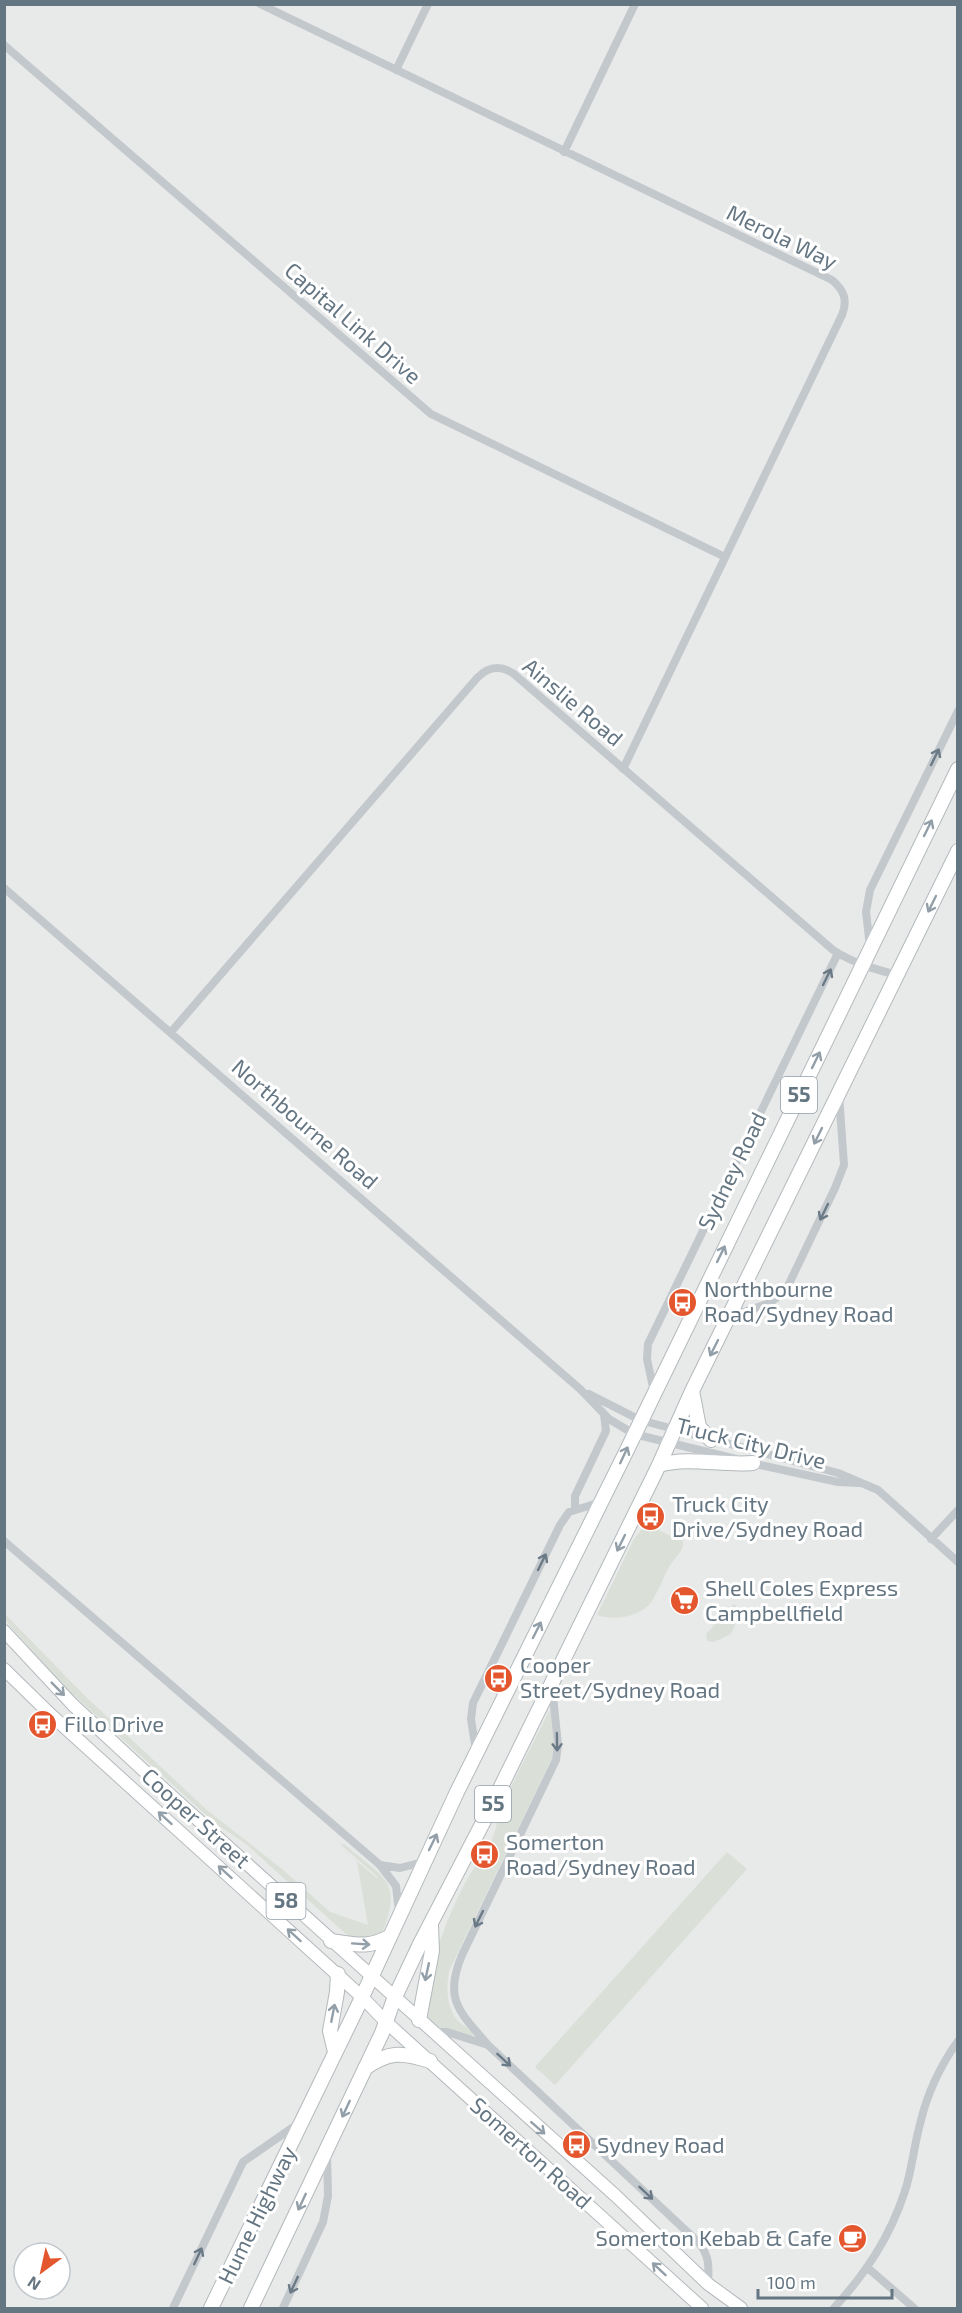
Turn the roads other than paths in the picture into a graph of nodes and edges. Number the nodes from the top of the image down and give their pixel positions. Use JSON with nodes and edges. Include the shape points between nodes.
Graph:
{"nodes":[{"id":1,"x":260,"y":4,"type":"edge"},
{"id":2,"x":428,"y":4,"type":"edge"},
{"id":3,"x":635,"y":4,"type":"edge"},
{"id":4,"x":4,"y":45,"type":"edge"},
{"id":5,"x":396,"y":70,"type":"junction"},
{"id":6,"x":564,"y":152,"type":"junction"},
{"id":7,"x":725,"y":557,"type":"junction"},
{"id":8,"x":957,"y":711,"type":"edge"},
{"id":9,"x":623,"y":769,"type":"junction"},
{"id":10,"x":957,"y":769,"type":"edge"},
{"id":11,"x":957,"y":852,"type":"edge"},
{"id":12,"x":4,"y":888,"type":"edge"},
{"id":13,"x":870,"y":947,"type":"junction"},
{"id":14,"x":838,"y":953,"type":"junction"},
{"id":15,"x":862,"y":965,"type":"junction"},
{"id":16,"x":897,"y":975,"type":"junction"},
{"id":17,"x":171,"y":1032,"type":"junction"},
{"id":18,"x":838,"y":1095,"type":"junction"},
{"id":19,"x":729,"y":1317,"type":"junction"},
{"id":20,"x":580,"y":1389,"type":"junction"},
{"id":21,"x":692,"y":1391,"type":"junction"},
{"id":22,"x":654,"y":1392,"type":"junction"},
{"id":23,"x":604,"y":1413,"type":"junction"},
{"id":24,"x":640,"y":1420,"type":"junction"},
{"id":25,"x":634,"y":1434,"type":"junction"},
{"id":26,"x":671,"y":1436,"type":"junction"},
{"id":27,"x":711,"y":1440,"type":"junction"},
{"id":28,"x":753,"y":1463,"type":"junction"},
{"id":29,"x":659,"y":1465,"type":"junction"},
{"id":30,"x":859,"y":1483,"type":"junction"},
{"id":31,"x":601,"y":1502,"type":"junction"},
{"id":32,"x":576,"y":1509,"type":"junction"},
{"id":33,"x":957,"y":1510,"type":"edge"},
{"id":34,"x":931,"y":1539,"type":"junction"},
{"id":35,"x":4,"y":1541,"type":"edge"},
{"id":36,"x":957,"y":1562,"type":"edge"},
{"id":37,"x":4,"y":1631,"type":"edge"},
{"id":38,"x":4,"y":1669,"type":"edge"},
{"id":39,"x":40,"y":1671,"type":"junction"},
{"id":40,"x":552,"y":1684,"type":"junction"},
{"id":41,"x":30,"y":1695,"type":"junction"},
{"id":42,"x":476,"y":1751,"type":"junction"},
{"id":43,"x":222,"y":1842,"type":"junction"},
{"id":44,"x":208,"y":1857,"type":"junction"},
{"id":45,"x":423,"y":1862,"type":"junction"},
{"id":46,"x":380,"y":1865,"type":"junction"},
{"id":47,"x":399,"y":1915,"type":"junction"},
{"id":48,"x":431,"y":1923,"type":"junction"},
{"id":49,"x":389,"y":1937,"type":"junction"},
{"id":50,"x":332,"y":1941,"type":"junction"},
{"id":51,"x":338,"y":1974,"type":"junction"},
{"id":52,"x":370,"y":1977,"type":"junction"},
{"id":53,"x":362,"y":1997,"type":"junction"},
{"id":54,"x":394,"y":1999,"type":"junction"},
{"id":55,"x":419,"y":2020,"type":"junction"},
{"id":56,"x":386,"y":2022,"type":"junction"},
{"id":57,"x":433,"y":2032,"type":"junction"},
{"id":58,"x":957,"y":2041,"type":"edge"},
{"id":59,"x":488,"y":2045,"type":"junction"},
{"id":60,"x":335,"y":2052,"type":"junction"},
{"id":61,"x":430,"y":2061,"type":"junction"},
{"id":62,"x":364,"y":2069,"type":"junction"},
{"id":63,"x":303,"y":2121,"type":"junction"},
{"id":64,"x":327,"y":2150,"type":"junction"},
{"id":65,"x":868,"y":2268,"type":"junction"},
{"id":66,"x":708,"y":2284,"type":"junction"},
{"id":67,"x":173,"y":2308,"type":"edge"},
{"id":68,"x":211,"y":2308,"type":"edge"},
{"id":69,"x":251,"y":2308,"type":"edge"},
{"id":70,"x":283,"y":2308,"type":"edge"},
{"id":71,"x":702,"y":2308,"type":"edge"},
{"id":72,"x":741,"y":2308,"type":"edge"},
{"id":73,"x":834,"y":2308,"type":"edge"},
{"id":74,"x":914,"y":2308,"type":"edge"}],
"edges":[{"from":1,"to":5,"type":"street","name":"Merola Way"},
{"from":2,"to":5,"type":"street"},
{"from":3,"to":6,"type":"street"},
{"from":4,"to":7,"type":"street","name":"Capital Link Drive","via":[[430,414]]},
{"from":5,"to":6,"type":"street","name":"Merola Way"},
{"from":6,"to":7,"type":"street","name":"Merola Way","via":[[832,280],[845,297],[845,309]]},
{"from":7,"to":9,"type":"street","name":"Merola Way"},
{"from":13,"to":8,"type":"street","one_way":true,"via":[[866,912],[870,890]]},
{"from":9,"to":14,"type":"street","name":"Ainslie Road"},
{"from":9,"to":17,"type":"street","name":"Ainslie Road","via":[[514,674],[487,669]]},
{"from":13,"to":10,"type":"highway","name":"Sydney Road","number":"55","one_way":true},
{"from":11,"to":16,"type":"highway","number":"55","one_way":true},
{"from":12,"to":17,"type":"street","name":"Northbourne Road"},
{"from":13,"to":15,"type":"highway","name":"Sydney Road","number":"55"},
{"from":14,"to":15,"type":"street","name":"Ainslie Road"},
{"from":22,"to":14,"type":"street","name":"Sydney Road","one_way":true,"via":[[648,1344]]},
{"from":15,"to":16,"type":"street","name":"Ainslie Road"},
{"from":22,"to":15,"type":"highway","name":"Sydney Road","number":"55","one_way":true},
{"from":16,"to":18,"type":"highway","number":"55"},
{"from":17,"to":20,"type":"street","name":"Northbourne Road"},
{"from":18,"to":19,"type":"highway","number":"55","one_way":true},
{"from":18,"to":19,"type":"street","one_way":true,"via":[[844,1165],[791,1280],[776,1300]]},
{"from":19,"to":21,"type":"highway","number":"55","one_way":true},
{"from":20,"to":23,"type":"street","name":"Northbourne Road"},
{"from":20,"to":24,"type":"street","name":"Northbourne Road"},
{"from":21,"to":26,"type":"highway","number":"55"},
{"from":21,"to":27,"type":"highway","via":[[699,1427]]},
{"from":22,"to":24,"type":"highway","name":"Sydney Road","number":"55"},
{"from":23,"to":25,"type":"street","name":"Northbourne Road"},
{"from":23,"to":32,"type":"street","via":[[606,1431],[575,1496]]},
{"from":24,"to":25,"type":"highway","name":"Sydney Road","number":"55"},
{"from":24,"to":26,"type":"street","name":"Truck City Drive"},
{"from":25,"to":26,"type":"street","name":"Truck City Drive"},
{"from":31,"to":25,"type":"highway","name":"Sydney Road","number":"55","one_way":true},
{"from":26,"to":27,"type":"street","name":"Truck City Drive"},
{"from":26,"to":28,"type":"street","name":"Truck City Drive"},
{"from":26,"to":29,"type":"highway","number":"55"},
{"from":27,"to":30,"type":"street","name":"Truck City Drive","via":[[838,1473]]},
{"from":28,"to":29,"type":"highway","via":[[687,1460]]},
{"from":28,"to":30,"type":"street","name":"Truck City Drive"},
{"from":29,"to":40,"type":"highway","number":"55","one_way":true},
{"from":30,"to":34,"type":"street","name":"Truck City Drive","via":[[878,1490]]},
{"from":31,"to":32,"type":"street"},
{"from":42,"to":31,"type":"highway","name":"Sydney Road","number":"55","one_way":true},
{"from":42,"to":32,"type":"street","one_way":true,"via":[[473,1703],[564,1517]]},
{"from":33,"to":34,"type":"street"},
{"from":34,"to":36,"type":"street","name":"Truck City Drive"},
{"from":35,"to":46,"type":"street"},
{"from":37,"to":39,"type":"main road","name":"Cooper Street","number":"58"},
{"from":38,"to":41,"type":"main road","name":"Cooper Street","number":"58"},
{"from":39,"to":41,"type":"main road"},
{"from":39,"to":43,"type":"main road","name":"Cooper Street","number":"58","one_way":true},
{"from":40,"to":48,"type":"highway","number":"55"},
{"from":40,"to":59,"type":"street","one_way":true,"via":[[556,1760],[453,1979],[457,2009]]},
{"from":44,"to":41,"type":"main road","name":"Cooper Street","number":"58","one_way":true},
{"from":45,"to":42,"type":"highway","name":"Sydney Road","number":"55","one_way":true},
{"from":43,"to":44,"type":"main road"},
{"from":43,"to":50,"type":"main road","name":"Cooper Street","number":"58"},
{"from":51,"to":44,"type":"main road","name":"Cooper Street","number":"58","one_way":true},
{"from":45,"to":46,"type":"street","via":[[400,1868]]},
{"from":45,"to":47,"type":"highway","name":"Sydney Road","number":"55"},
{"from":46,"to":47,"type":"street","via":[[396,1886]]},
{"from":47,"to":49,"type":"highway","name":"Sydney Road","number":"55"},
{"from":48,"to":54,"type":"highway","number":"55"},
{"from":48,"to":55,"type":"highway","one_way":true,"via":[[432,1951]]},
{"from":50,"to":49,"type":"highway","one_way":true,"via":[[367,1945]]},
{"from":49,"to":52,"type":"highway","name":"Sydney Road","number":"55"},
{"from":50,"to":52,"type":"main road","name":"Cooper Street","number":"58"},
{"from":51,"to":53,"type":"main road","name":"Cooper Street","number":"58"},
{"from":60,"to":51,"type":"highway","one_way":true,"via":[[330,2031]]},
{"from":52,"to":53,"type":"highway","name":"Hume Highway","number":"55"},
{"from":52,"to":54,"type":"main road","name":"Cooper Street","number":"58"},
{"from":53,"to":56,"type":"main road","name":"Cooper Street","number":"58"},
{"from":53,"to":60,"type":"highway","name":"Hume Highway","number":"55"},
{"from":54,"to":55,"type":"main road","name":"Somerton Road","number":"58"},
{"from":54,"to":56,"type":"highway","name":"Hume Highway","number":"55"},
{"from":55,"to":57,"type":"main road","name":"Somerton Road","number":"58"},
{"from":56,"to":61,"type":"main road","name":"Somerton Road","number":"58"},
{"from":56,"to":62,"type":"highway","name":"Hume Highway","number":"55"},
{"from":57,"to":59,"type":"street","via":[[447,2032]]},
{"from":57,"to":66,"type":"main road","name":"Somerton Road","number":"58","one_way":true},
{"from":58,"to":65,"type":"street","via":[[926,2101],[905,2190],[883,2244]]},
{"from":59,"to":66,"type":"street","one_way":true,"via":[[698,2242],[709,2260]]},
{"from":60,"to":63,"type":"highway","name":"Hume Highway","number":"55"},
{"from":61,"to":62,"type":"highway","via":[[410,2054],[395,2055],[380,2058]]},
{"from":71,"to":61,"type":"main road","name":"Somerton Road","number":"58","one_way":true},
{"from":62,"to":64,"type":"highway","name":"Hume Highway","number":"55","one_way":true},
{"from":67,"to":63,"type":"street","name":"Hume Highway","one_way":true,"via":[[243,2162]]},
{"from":63,"to":68,"type":"highway","name":"Hume Highway","number":"55"},
{"from":64,"to":69,"type":"highway","name":"Hume Highway","number":"55","one_way":true},
{"from":64,"to":70,"type":"street","name":"Hume Highway","one_way":true,"via":[[328,2196],[323,2222]]},
{"from":65,"to":73,"type":"street"},
{"from":65,"to":74,"type":"street"},
{"from":66,"to":72,"type":"main road","name":"Somerton Road","number":"58"}]}
